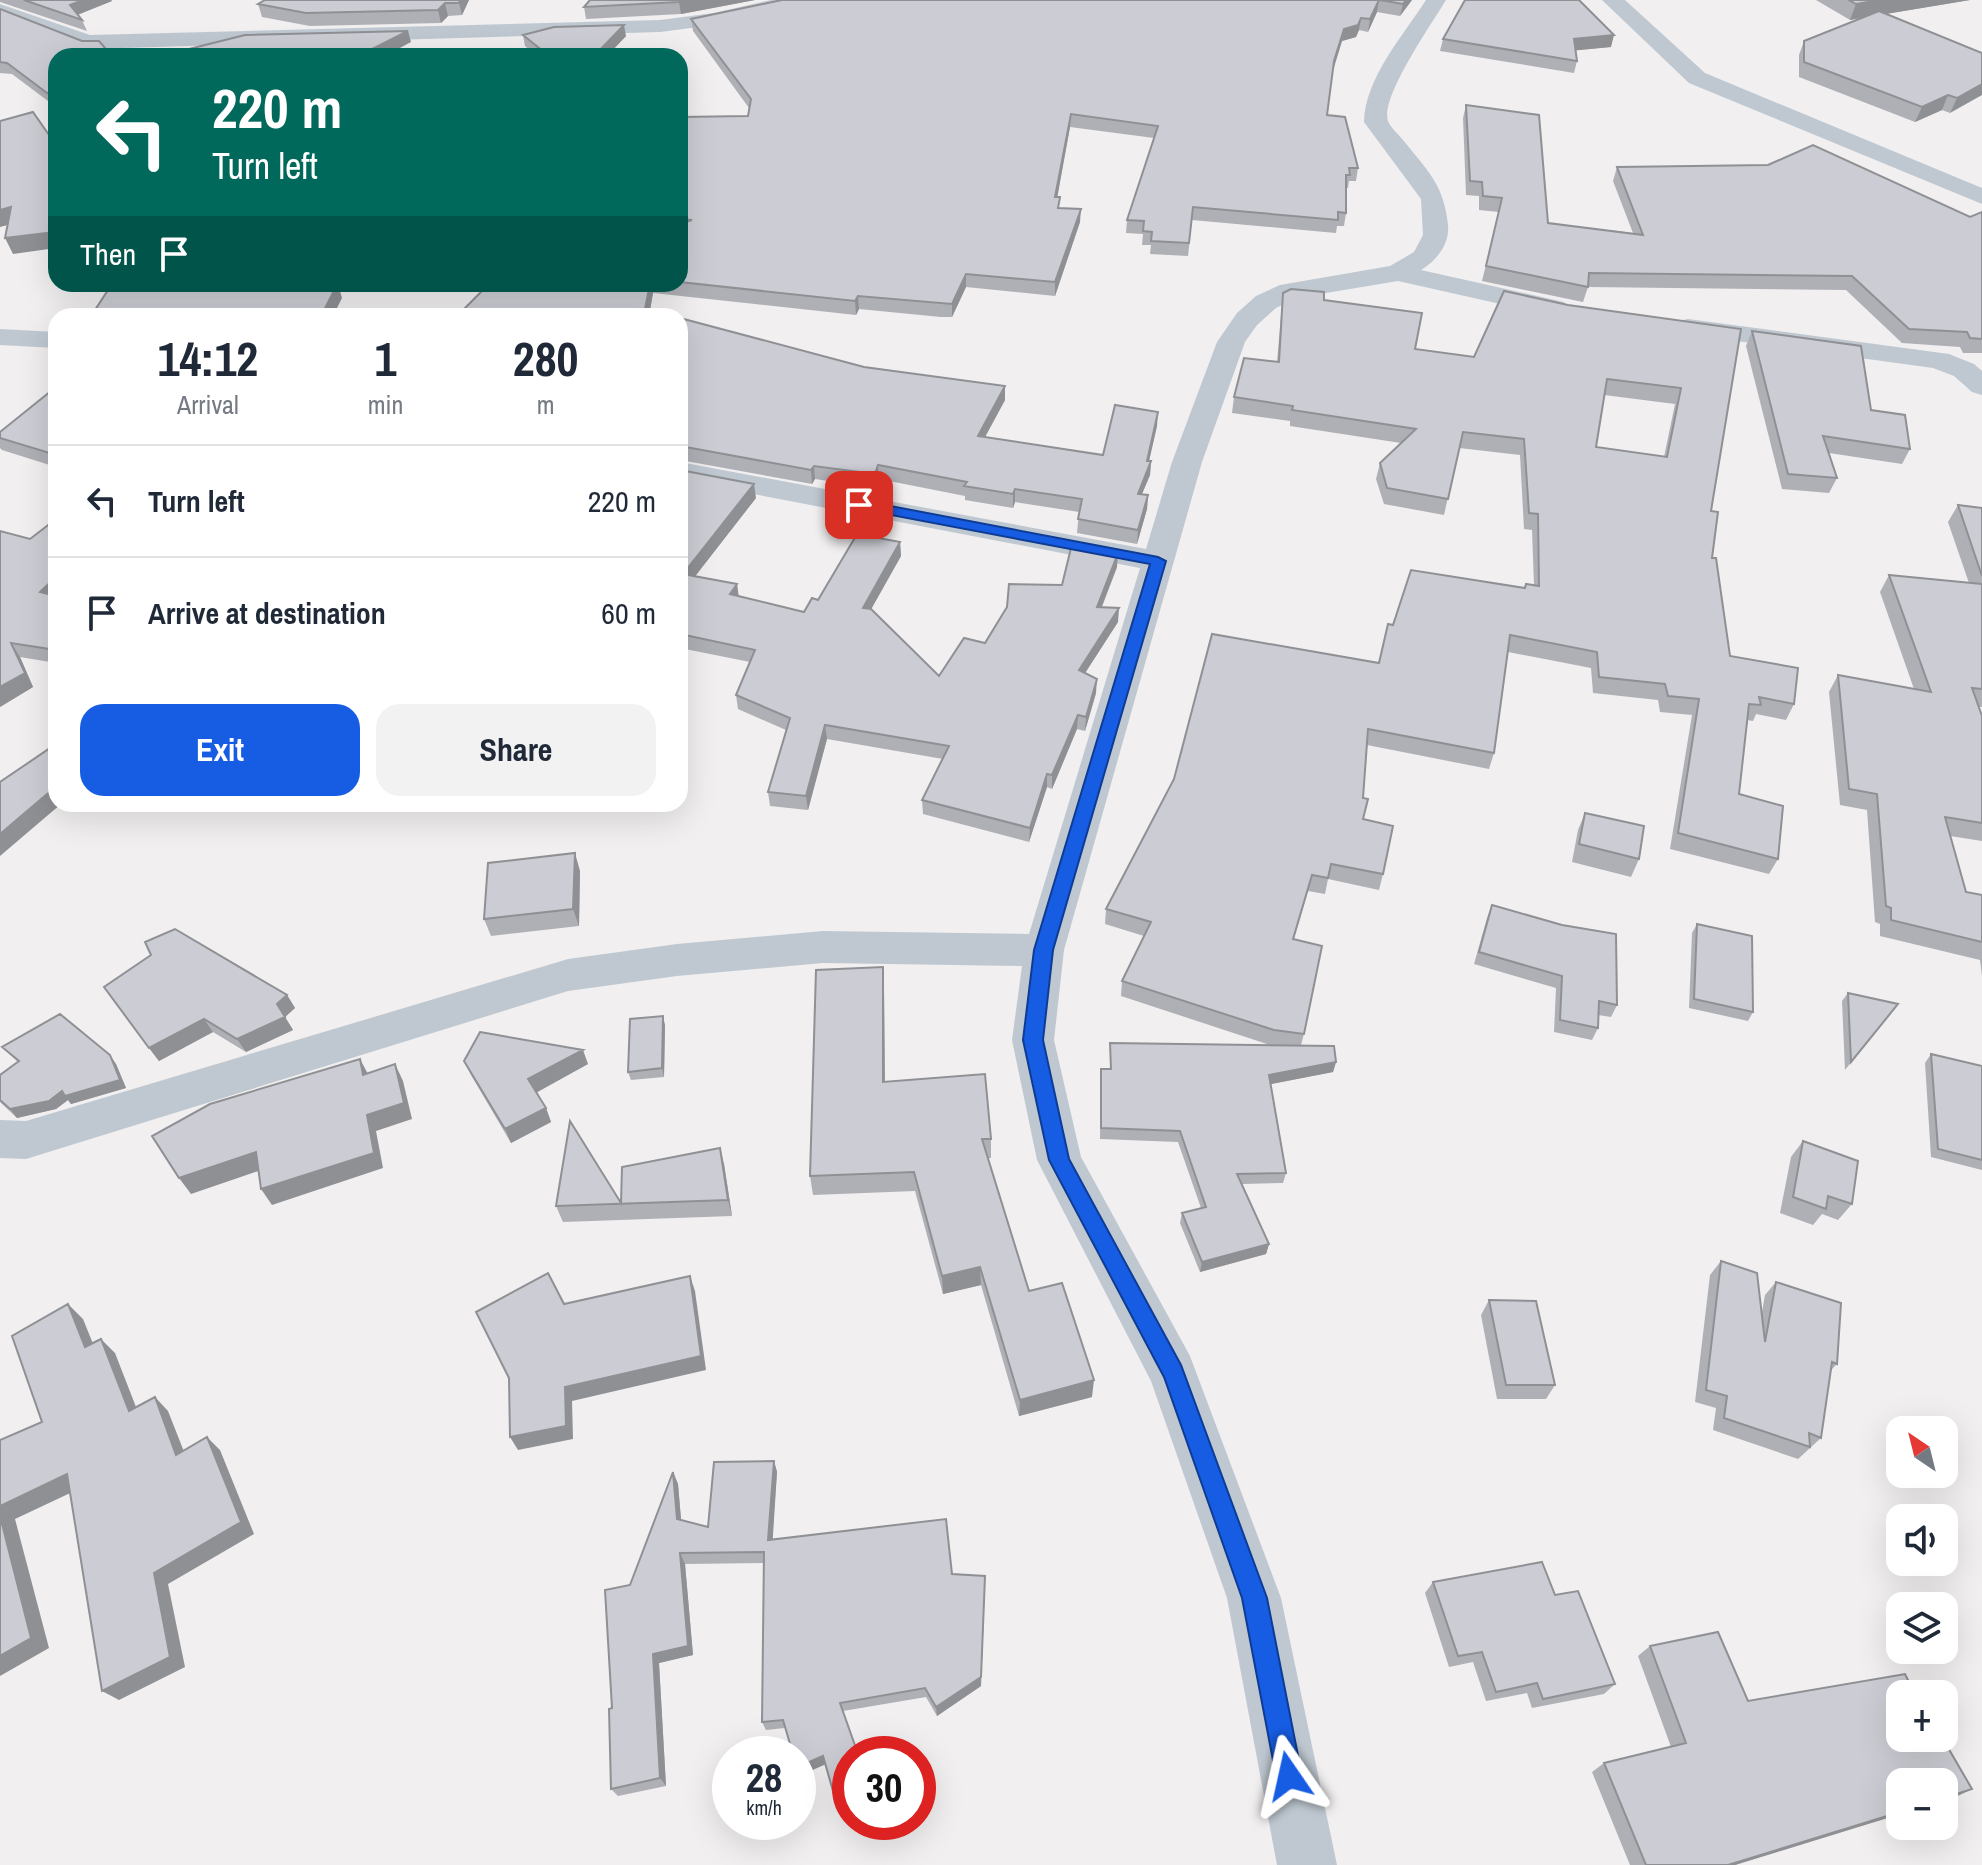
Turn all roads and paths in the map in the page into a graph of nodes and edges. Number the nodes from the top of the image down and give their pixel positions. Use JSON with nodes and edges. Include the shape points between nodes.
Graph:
{"nodes":[{"id":1,"x":800,"y":0,"type":"edge"},
{"id":2,"x":1436,"y":0,"type":"edge"},
{"id":3,"x":1612,"y":0,"type":"edge"},
{"id":4,"x":0,"y":10,"type":"edge"},
{"id":5,"x":1982,"y":197,"type":"edge"},
{"id":6,"x":1398,"y":273,"type":"junction"},
{"id":7,"x":1579,"y":312,"type":"edge"},
{"id":8,"x":1658,"y":322,"type":"edge"},
{"id":9,"x":0,"y":337,"type":"edge"},
{"id":10,"x":48,"y":340,"type":"edge"},
{"id":11,"x":1982,"y":386,"type":"edge"},
{"id":12,"x":688,"y":473,"type":"edge"},
{"id":13,"x":1158,"y":561,"type":"junction"},
{"id":14,"x":1044,"y":950,"type":"junction"},
{"id":15,"x":0,"y":1139,"type":"edge"},
{"id":16,"x":1307,"y":1865,"type":"edge"}],
"edges":[{"from":1,"to":4,"type":"street","via":[[660,26],[88,42]]},
{"from":2,"to":6,"type":"street","via":[[1389,75],[1376,107],[1376,122],[1423,181],[1437,216],[1436,235],[1424,257]]},
{"from":3,"to":5,"type":"street","via":[[1697,78]]},
{"from":6,"to":7,"type":"street"},
{"from":6,"to":13,"type":"street","via":[[1289,291],[1247,319],[1231,342]]},
{"from":8,"to":11,"type":"street","via":[[1939,360],[1959,367]]},
{"from":9,"to":10,"type":"street"},
{"from":12,"to":13,"type":"street"},
{"from":13,"to":14,"type":"street"},
{"from":14,"to":15,"type":"street","via":[[823,947],[568,975],[26,1140]]},
{"from":14,"to":16,"type":"street","via":[[1033,1040],[1059,1160],[1173,1373],[1254,1598]]}]}
